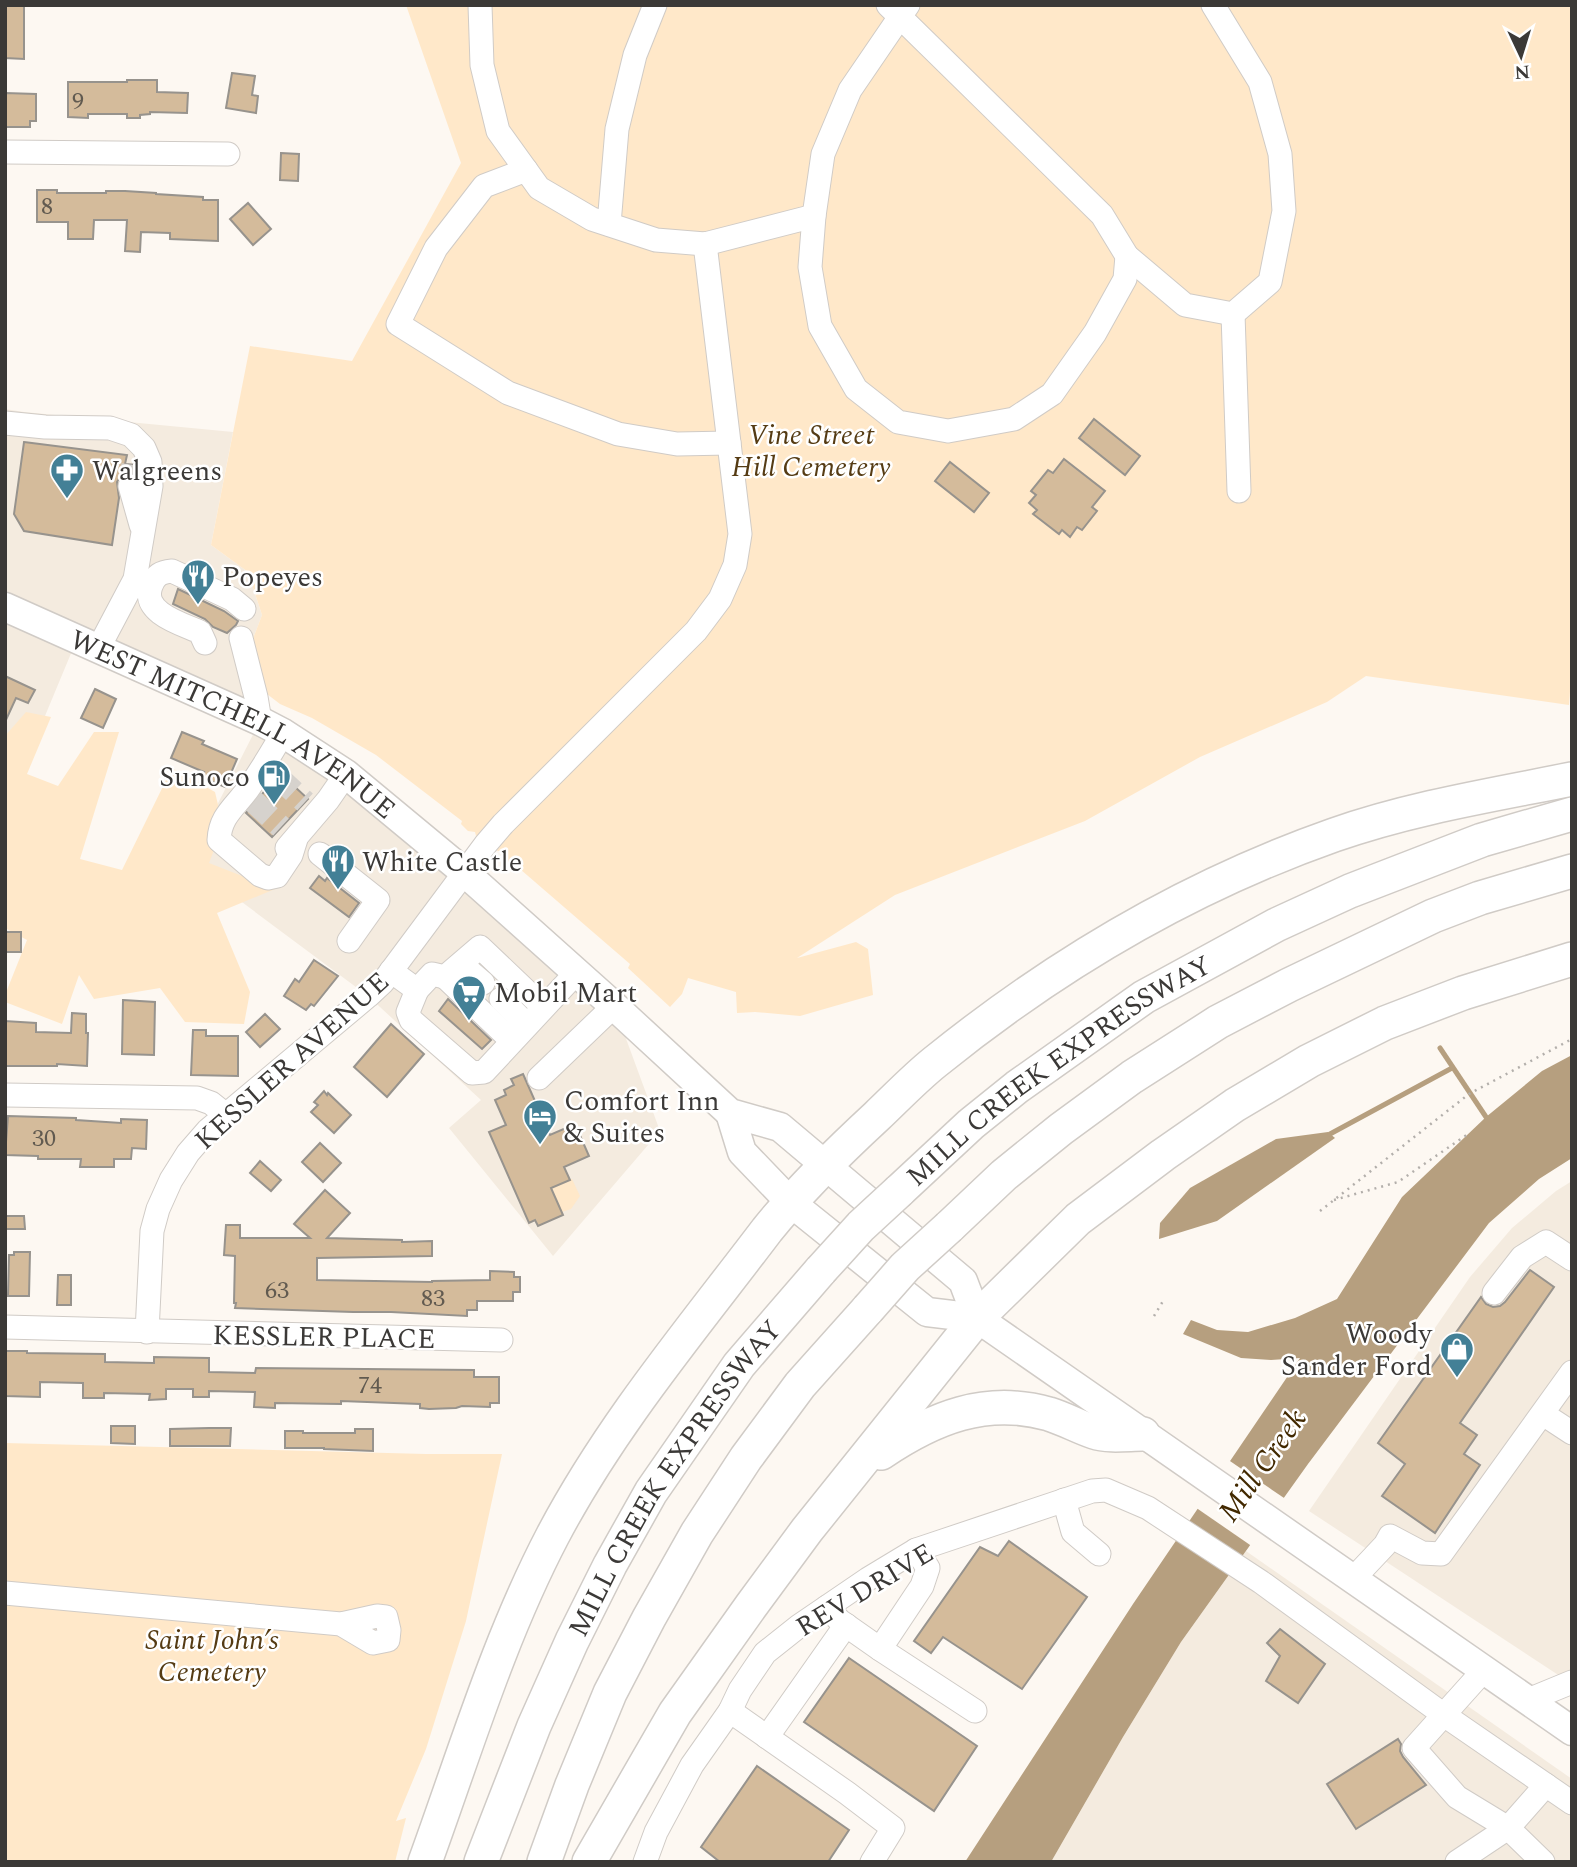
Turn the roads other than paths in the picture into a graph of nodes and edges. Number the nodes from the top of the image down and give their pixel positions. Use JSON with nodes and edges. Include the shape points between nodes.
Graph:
{"nodes":[{"id":1,"x":480,"y":5,"type":"edge"},
{"id":2,"x":655,"y":5,"type":"edge"},
{"id":3,"x":1213,"y":5,"type":"edge"},
{"id":4,"x":898,"y":9,"type":"edge"},
{"id":5,"x":5,"y":152,"type":"edge"},
{"id":6,"x":228,"y":154,"type":"dead end"},
{"id":7,"x":526,"y":170,"type":"junction"},
{"id":8,"x":814,"y":216,"type":"junction"},
{"id":9,"x":609,"y":224,"type":"junction"},
{"id":10,"x":705,"y":244,"type":"junction"},
{"id":11,"x":1127,"y":256,"type":"junction"},
{"id":12,"x":1233,"y":314,"type":"junction"},
{"id":13,"x":5,"y":422,"type":"edge"},
{"id":14,"x":729,"y":443,"type":"junction"},
{"id":15,"x":136,"y":466,"type":"junction"},
{"id":16,"x":1239,"y":491,"type":"dead end"},
{"id":17,"x":143,"y":532,"type":"junction"},
{"id":18,"x":5,"y":607,"type":"edge"},
{"id":19,"x":244,"y":609,"type":"dead end"},
{"id":20,"x":241,"y":638,"type":"dead end"},
{"id":21,"x":205,"y":643,"type":"dead end"},
{"id":22,"x":98,"y":649,"type":"junction"},
{"id":23,"x":271,"y":727,"type":"junction"},
{"id":24,"x":346,"y":774,"type":"junction"},
{"id":25,"x":1572,"y":779,"type":"edge"},
{"id":26,"x":1572,"y":814,"type":"edge"},
{"id":27,"x":320,"y":854,"type":"dead end"},
{"id":28,"x":463,"y":871,"type":"junction"},
{"id":29,"x":1572,"y":872,"type":"edge"},
{"id":30,"x":349,"y":940,"type":"dead end"},
{"id":31,"x":1572,"y":960,"type":"edge"},
{"id":32,"x":391,"y":971,"type":"junction"},
{"id":33,"x":453,"y":971,"type":"junction"},
{"id":34,"x":577,"y":972,"type":"junction"},
{"id":35,"x":483,"y":984,"type":"dead end"},
{"id":36,"x":417,"y":990,"type":"junction"},
{"id":37,"x":501,"y":999,"type":"dead end"},
{"id":38,"x":614,"y":1006,"type":"junction"},
{"id":39,"x":543,"y":1007,"type":"junction"},
{"id":40,"x":520,"y":1033,"type":"junction"},
{"id":41,"x":539,"y":1078,"type":"dead end"},
{"id":42,"x":5,"y":1095,"type":"edge"},
{"id":43,"x":730,"y":1113,"type":"junction"},
{"id":44,"x":226,"y":1115,"type":"junction"},
{"id":45,"x":825,"y":1166,"type":"junction"},
{"id":46,"x":790,"y":1202,"type":"junction"},
{"id":47,"x":1572,"y":1259,"type":"edge"},
{"id":48,"x":1494,"y":1293,"type":"dead end"},
{"id":49,"x":977,"y":1318,"type":"junction"},
{"id":50,"x":5,"y":1327,"type":"edge"},
{"id":51,"x":147,"y":1332,"type":"junction"},
{"id":52,"x":501,"y":1340,"type":"dead end"},
{"id":53,"x":1572,"y":1372,"type":"edge"},
{"id":54,"x":1543,"y":1414,"type":"junction"},
{"id":55,"x":1572,"y":1433,"type":"edge"},
{"id":56,"x":1143,"y":1434,"type":"junction"},
{"id":57,"x":858,"y":1468,"type":"junction"},
{"id":58,"x":1064,"y":1500,"type":"junction"},
{"id":59,"x":916,"y":1550,"type":"junction"},
{"id":60,"x":1100,"y":1554,"type":"dead end"},
{"id":61,"x":1353,"y":1579,"type":"junction"},
{"id":62,"x":5,"y":1593,"type":"edge"},
{"id":63,"x":827,"y":1607,"type":"junction"},
{"id":64,"x":341,"y":1624,"type":"dead end"},
{"id":65,"x":846,"y":1625,"type":"junction"},
{"id":66,"x":880,"y":1649,"type":"junction"},
{"id":67,"x":1484,"y":1670,"type":"junction"},
{"id":68,"x":1572,"y":1682,"type":"edge"},
{"id":69,"x":1528,"y":1700,"type":"junction"},
{"id":70,"x":730,"y":1711,"type":"junction"},
{"id":71,"x":975,"y":1711,"type":"dead end"},
{"id":72,"x":1444,"y":1715,"type":"junction"},
{"id":73,"x":1572,"y":1731,"type":"edge"},
{"id":74,"x":767,"y":1737,"type":"junction"},
{"id":75,"x":1546,"y":1785,"type":"junction"},
{"id":76,"x":1572,"y":1803,"type":"edge"},
{"id":77,"x":1508,"y":1828,"type":"junction"},
{"id":78,"x":425,"y":1862,"type":"edge"},
{"id":79,"x":481,"y":1862,"type":"edge"},
{"id":80,"x":544,"y":1862,"type":"edge"},
{"id":81,"x":589,"y":1862,"type":"edge"},
{"id":82,"x":645,"y":1862,"type":"edge"},
{"id":83,"x":872,"y":1862,"type":"edge"},
{"id":84,"x":1457,"y":1862,"type":"edge"},
{"id":85,"x":1543,"y":1862,"type":"edge"}],
"edges":[{"from":1,"to":7,"type":"street","via":[[482,65],[498,131]]},
{"from":2,"to":9,"type":"street","via":[[635,55],[617,129]]},
{"from":3,"to":12,"type":"street","via":[[1260,82],[1280,154],[1284,211],[1270,282]]},
{"from":4,"to":8,"type":"street","via":[[850,90],[828,141]]},
{"from":4,"to":11,"type":"street","via":[[1102,215]]},
{"from":5,"to":6,"type":"street"},
{"from":7,"to":9,"type":"street","via":[[539,188]]},
{"from":7,"to":14,"type":"street","via":[[484,186],[436,248],[398,324],[508,393],[618,434],[677,444]]},
{"from":8,"to":10,"type":"street"},
{"from":8,"to":11,"type":"street","via":[[810,267],[820,326],[856,389],[898,422],[948,432],[1014,419],[1052,394],[1095,333],[1125,279]]},
{"from":9,"to":10,"type":"street","via":[[656,240]]},
{"from":10,"to":14,"type":"street","name":"KESSLER AVENUE"},
{"from":11,"to":12,"type":"street","via":[[1185,304]]},
{"from":12,"to":16,"type":"street"},
{"from":13,"to":15,"type":"street","via":[[110,428],[131,435]]},
{"from":14,"to":28,"type":"street","name":"KESSLER AVENUE","via":[[740,534],[735,565],[720,599],[696,631],[503,824]]},
{"from":15,"to":17,"type":"street"},
{"from":15,"to":17,"type":"street","via":[[150,462]]},
{"from":17,"to":22,"type":"street","via":[[135,579]]},
{"from":18,"to":22,"type":"main road","name":"WEST MITCHELL AVENUE"},
{"from":19,"to":21,"type":"street","via":[[172,571],[154,578],[149,590],[154,607],[161,615],[200,632]]},
{"from":20,"to":23,"type":"street","via":[[256,696]]},
{"from":22,"to":23,"type":"main road","name":"WEST MITCHELL AVENUE"},
{"from":23,"to":24,"type":"main road","name":"WEST MITCHELL AVENUE"},
{"from":23,"to":24,"type":"street","via":[[260,783],[228,813],[219,840],[291,834]]},
{"from":24,"to":28,"type":"main road","name":"WEST MITCHELL AVENUE"},
{"from":25,"to":45,"type":"highway","via":[[1446,804],[1335,835],[1175,903],[1080,957],[1006,1007],[933,1064]]},
{"from":26,"to":79,"type":"highway","name":"MILL CREEK EXPRESSWAY","bridge":true,"via":[[1482,840],[1350,891],[1276,925],[1144,997],[971,1124],[861,1226],[739,1365],[651,1492],[572,1641]]},
{"from":27,"to":30,"type":"street","via":[[379,900]]},
{"from":28,"to":32,"type":"street","name":"KESSLER AVENUE"},
{"from":28,"to":34,"type":"main road","name":"WEST MITCHELL AVENUE"},
{"from":29,"to":80,"type":"highway","name":"MILL CREEK EXPRESSWAY","bridge":true,"via":[[1433,916],[1218,1022],[1061,1129],[1003,1175],[905,1267],[800,1385],[697,1533],[610,1693]]},
{"from":31,"to":49,"type":"highway","via":[[1463,993],[1385,1023],[1309,1060],[1235,1105],[1078,1219]]},
{"from":32,"to":36,"type":"street"},
{"from":32,"to":44,"type":"street","name":"KESSLER AVENUE","via":[[368,996]]},
{"from":33,"to":35,"type":"street"},
{"from":33,"to":36,"type":"street","via":[[432,974]]},
{"from":33,"to":39,"type":"street","via":[[480,947]]},
{"from":33,"to":40,"type":"street"},
{"from":34,"to":38,"type":"main road","name":"WEST MITCHELL AVENUE"},
{"from":34,"to":39,"type":"street"},
{"from":36,"to":40,"type":"street","via":[[408,1012],[411,1020],[472,1073],[484,1072]]},
{"from":37,"to":40,"type":"street"},
{"from":38,"to":41,"type":"street"},
{"from":38,"to":43,"type":"main road","name":"WEST MITCHELL AVENUE"},
{"from":39,"to":40,"type":"street"},
{"from":42,"to":44,"type":"street","via":[[197,1098]]},
{"from":43,"to":45,"type":"main road","name":"WEST MITCHELL AVENUE","via":[[779,1127]]},
{"from":43,"to":46,"type":"main road","via":[[742,1152]]},
{"from":44,"to":51,"type":"street","name":"KESSLER AVENUE","via":[[188,1153],[158,1209],[152,1231]]},
{"from":45,"to":46,"type":"highway"},
{"from":45,"to":49,"type":"main road","name":"WEST MITCHELL AVENUE","via":[[963,1281]]},
{"from":46,"to":49,"type":"main road","via":[[928,1312]]},
{"from":46,"to":78,"type":"highway","via":[[624,1418],[553,1536],[499,1656]]},
{"from":47,"to":48,"type":"street","via":[[1546,1241],[1522,1257]]},
{"from":49,"to":56,"type":"main road"},
{"from":49,"to":57,"type":"highway"},
{"from":50,"to":51,"type":"street"},
{"from":51,"to":52,"type":"street","name":"KESSLER PLACE"},
{"from":53,"to":54,"type":"street"},
{"from":54,"to":55,"type":"street"},
{"from":54,"to":61,"type":"street","via":[[1441,1554],[1422,1553],[1390,1536]]},
{"from":56,"to":57,"type":"highway","via":[[1098,1433],[1021,1408],[990,1408],[950,1415],[911,1433]]},
{"from":56,"to":61,"type":"main road"},
{"from":57,"to":81,"type":"highway","via":[[807,1530],[690,1692]]},
{"from":58,"to":59,"type":"street","name":"REV DRIVE"},
{"from":58,"to":60,"type":"street","via":[[1073,1532]]},
{"from":58,"to":72,"type":"street","name":"REV DRIVE","via":[[1105,1490],[1148,1508],[1261,1582]]},
{"from":59,"to":63,"type":"street","name":"REV DRIVE"},
{"from":59,"to":66,"type":"street","via":[[928,1568],[922,1586]]},
{"from":61,"to":67,"type":"main road"},
{"from":62,"to":64,"type":"street"},
{"from":63,"to":65,"type":"street"},
{"from":63,"to":70,"type":"street","name":"REV DRIVE","via":[[765,1653]]},
{"from":65,"to":66,"type":"street"},
{"from":65,"to":74,"type":"street"},
{"from":66,"to":71,"type":"street"},
{"from":67,"to":69,"type":"main road"},
{"from":67,"to":72,"type":"street"},
{"from":68,"to":69,"type":"street"},
{"from":69,"to":73,"type":"main road"},
{"from":70,"to":74,"type":"street"},
{"from":70,"to":82,"type":"street","name":"REV DRIVE","via":[[692,1765]]},
{"from":72,"to":75,"type":"street","name":"REV DRIVE"},
{"from":72,"to":77,"type":"street","via":[[1414,1748],[1457,1797]]},
{"from":74,"to":83,"type":"street","via":[[893,1828]]},
{"from":75,"to":76,"type":"street","name":"REV DRIVE"},
{"from":75,"to":77,"type":"street"},
{"from":77,"to":84,"type":"street"},
{"from":77,"to":85,"type":"street"}]}
